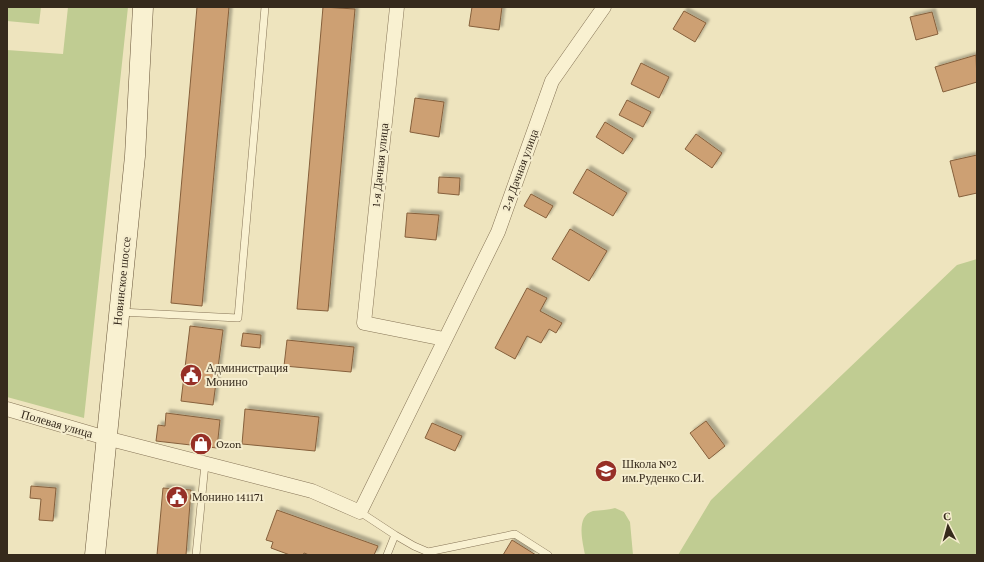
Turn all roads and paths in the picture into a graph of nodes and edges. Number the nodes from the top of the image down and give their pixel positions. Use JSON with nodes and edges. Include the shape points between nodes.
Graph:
{"nodes":[{"id":1,"x":143,"y":7,"type":"edge"},
{"id":2,"x":265,"y":7,"type":"edge"},
{"id":3,"x":397,"y":7,"type":"edge"},
{"id":4,"x":604,"y":7,"type":"edge"},
{"id":5,"x":119,"y":312,"type":"junction"},
{"id":6,"x":444,"y":339,"type":"junction"},
{"id":7,"x":7,"y":409,"type":"edge"},
{"id":8,"x":106,"y":438,"type":"junction"},
{"id":9,"x":205,"y":464,"type":"junction"},
{"id":10,"x":360,"y":512,"type":"junction"},
{"id":11,"x":395,"y":535,"type":"junction"},
{"id":12,"x":94,"y":555,"type":"edge"},
{"id":13,"x":196,"y":555,"type":"edge"},
{"id":14,"x":387,"y":555,"type":"edge"},
{"id":15,"x":548,"y":555,"type":"edge"}],
"edges":[{"from":1,"to":5,"type":"main road","name":"Новинское шоссе","via":[[136,134]]},
{"from":2,"to":5,"type":"lane","via":[[238,318]]},
{"from":3,"to":6,"type":"street","name":"1-я Дачная улица","via":[[364,323]]},
{"from":4,"to":6,"type":"street","name":"2-я Дачная улица","via":[[552,81],[498,232]]},
{"from":5,"to":8,"type":"main road","name":"Новинское шоссе"},
{"from":6,"to":10,"type":"street","name":"2-я Дачная улица"},
{"from":7,"to":8,"type":"street","name":"Полевая улица"},
{"from":8,"to":9,"type":"street","name":"Полевая улица"},
{"from":8,"to":12,"type":"main road","name":"Новинское шоссе"},
{"from":9,"to":10,"type":"street","name":"Полевая улица","via":[[312,491]]},
{"from":9,"to":13,"type":"lane"},
{"from":10,"to":11,"type":"lane"},
{"from":11,"to":14,"type":"lane"},
{"from":11,"to":15,"type":"lane","via":[[428,552],[516,534]]}]}
